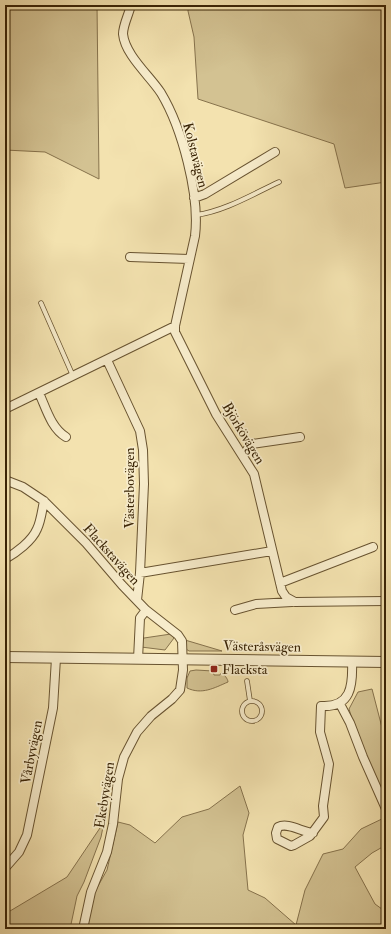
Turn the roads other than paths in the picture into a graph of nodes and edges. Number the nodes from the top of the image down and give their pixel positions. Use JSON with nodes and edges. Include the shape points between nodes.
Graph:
{"nodes":[{"id":1,"x":131,"y":5,"type":"edge"},
{"id":2,"x":275,"y":152,"type":"dead end"},
{"id":3,"x":279,"y":182,"type":"dead end"},
{"id":4,"x":194,"y":198,"type":"junction"},
{"id":5,"x":195,"y":216,"type":"junction"},
{"id":6,"x":130,"y":257,"type":"dead end"},
{"id":7,"x":189,"y":259,"type":"junction"},
{"id":8,"x":41,"y":302,"type":"dead end"},
{"id":9,"x":175,"y":326,"type":"junction"},
{"id":10,"x":108,"y":360,"type":"junction"},
{"id":11,"x":74,"y":376,"type":"junction"},
{"id":12,"x":39,"y":393,"type":"junction"},
{"id":13,"x":5,"y":409,"type":"edge"},
{"id":14,"x":66,"y":437,"type":"dead end"},
{"id":15,"x":300,"y":437,"type":"dead end"},
{"id":16,"x":244,"y":456,"type":"junction"},
{"id":17,"x":5,"y":480,"type":"edge"},
{"id":18,"x":44,"y":501,"type":"junction"},
{"id":19,"x":373,"y":547,"type":"dead end"},
{"id":20,"x":272,"y":550,"type":"junction"},
{"id":21,"x":5,"y":559,"type":"edge"},
{"id":22,"x":140,"y":573,"type":"junction"},
{"id":23,"x":280,"y":583,"type":"junction"},
{"id":24,"x":136,"y":600,"type":"junction"},
{"id":25,"x":386,"y":601,"type":"edge"},
{"id":26,"x":295,"y":602,"type":"junction"},
{"id":27,"x":146,"y":610,"type":"junction"},
{"id":28,"x":234,"y":610,"type":"dead end"},
{"id":29,"x":5,"y":657,"type":"edge"},
{"id":30,"x":56,"y":658,"type":"junction"},
{"id":31,"x":138,"y":658,"type":"junction"},
{"id":32,"x":182,"y":659,"type":"junction"},
{"id":33,"x":352,"y":661,"type":"junction"},
{"id":34,"x":386,"y":662,"type":"edge"},
{"id":35,"x":247,"y":681,"type":"dead end"},
{"id":36,"x":250,"y":701,"type":"junction"},
{"id":37,"x":340,"y":704,"type":"junction"},
{"id":38,"x":386,"y":809,"type":"edge"},
{"id":39,"x":313,"y":833,"type":"dead end"},
{"id":40,"x":5,"y":868,"type":"edge"},
{"id":41,"x":83,"y":929,"type":"edge"}],
"edges":[{"from":1,"to":4,"type":"street","name":"Kolstavägen","via":[[123,33],[125,42],[168,107],[186,155]]},
{"from":2,"to":4,"type":"street"},
{"from":3,"to":5,"type":"lane","via":[[220,210]]},
{"from":4,"to":5,"type":"street","name":"Kolstavägen"},
{"from":5,"to":7,"type":"street","name":"Kolstavägen","via":[[195,236]]},
{"from":6,"to":7,"type":"street"},
{"from":7,"to":9,"type":"street","name":"Kolstavägen"},
{"from":8,"to":11,"type":"lane"},
{"from":9,"to":10,"type":"street"},
{"from":9,"to":16,"type":"street","name":"Björkövägen","via":[[175,332],[216,414]]},
{"from":10,"to":11,"type":"street"},
{"from":10,"to":22,"type":"street","name":"Västerbovägen","via":[[140,431],[143,450]]},
{"from":11,"to":12,"type":"street"},
{"from":12,"to":13,"type":"street"},
{"from":12,"to":14,"type":"street","via":[[55,427]]},
{"from":15,"to":16,"type":"street","via":[[252,444]]},
{"from":16,"to":20,"type":"street","name":"Björkövägen","via":[[254,474]]},
{"from":17,"to":18,"type":"street","name":"Flackstavägen","via":[[23,487]]},
{"from":18,"to":21,"type":"street","via":[[40,522],[34,534],[22,547]]},
{"from":18,"to":24,"type":"street","name":"Flackstavägen","via":[[86,543]]},
{"from":19,"to":23,"type":"street"},
{"from":20,"to":22,"type":"street"},
{"from":20,"to":23,"type":"street","name":"Björkövägen"},
{"from":22,"to":24,"type":"street","name":"Västerbovägen"},
{"from":23,"to":26,"type":"street","name":"Björkövägen","via":[[286,598]]},
{"from":24,"to":27,"type":"street","name":"Flackstavägen"},
{"from":25,"to":26,"type":"street"},
{"from":26,"to":28,"type":"street","via":[[256,604]]},
{"from":27,"to":31,"type":"street","via":[[140,618]]},
{"from":27,"to":32,"type":"street","name":"Flackstavägen","via":[[178,635],[182,641]]},
{"from":29,"to":30,"type":"street","name":"Västeråsvägen"},
{"from":30,"to":31,"type":"street","name":"Västeråsvägen"},
{"from":30,"to":40,"type":"street","name":"Vårbyvägen","via":[[53,708],[27,835],[19,852]]},
{"from":31,"to":32,"type":"street","name":"Västeråsvägen"},
{"from":32,"to":33,"type":"street","name":"Västeråsvägen"},
{"from":32,"to":41,"type":"street","name":"Ekebyvägen","via":[[180,690],[137,732],[124,757],[118,779],[108,852],[91,892]]},
{"from":33,"to":34,"type":"street","name":"Västeråsvägen"},
{"from":33,"to":37,"type":"street","via":[[351,688]]},
{"from":35,"to":36,"type":"lane"},
{"from":36,"to":36,"type":"lane","via":[[244,704],[242,712],[245,718],[252,721],[259,718],[262,710],[258,704]]},
{"from":37,"to":38,"type":"street"},
{"from":37,"to":39,"type":"street","via":[[321,706],[320,732],[329,764],[323,806],[324,817]]}]}
